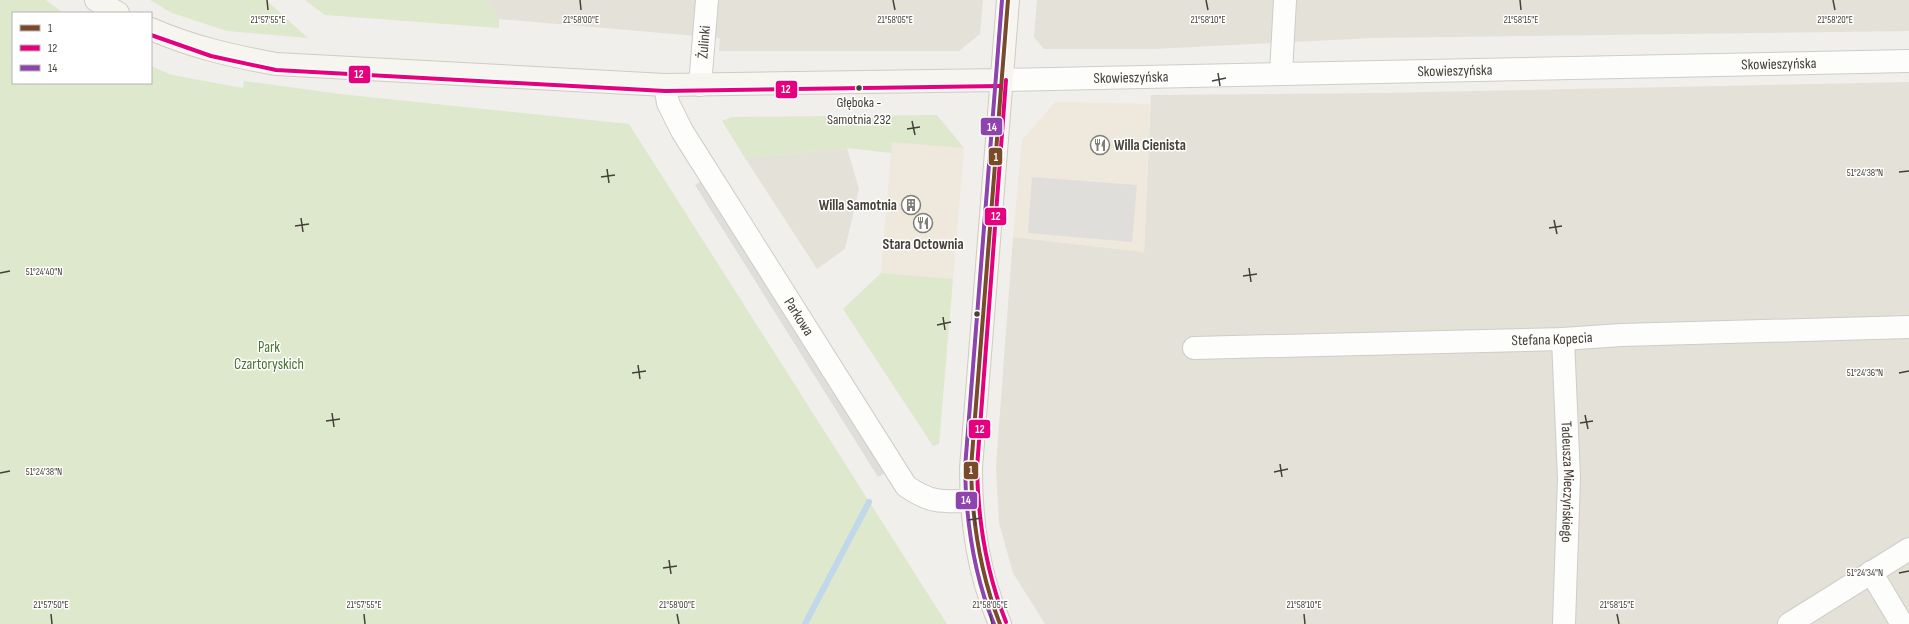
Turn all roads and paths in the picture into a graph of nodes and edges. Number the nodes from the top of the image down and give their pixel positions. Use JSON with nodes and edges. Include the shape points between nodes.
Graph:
{"nodes":[{"id":1,"x":96,"y":0,"type":"edge"},
{"id":2,"x":706,"y":0,"type":"edge"},
{"id":3,"x":1008,"y":0,"type":"edge"},
{"id":4,"x":1285,"y":0,"type":"edge"},
{"id":5,"x":116,"y":12,"type":"edge"},
{"id":6,"x":152,"y":30,"type":"edge"},
{"id":7,"x":1909,"y":61,"type":"edge"},
{"id":8,"x":1281,"y":73,"type":"junction"},
{"id":9,"x":1000,"y":80,"type":"junction"},
{"id":10,"x":665,"y":85,"type":"junction"},
{"id":11,"x":700,"y":85,"type":"junction"},
{"id":12,"x":1909,"y":327,"type":"edge"},
{"id":13,"x":1563,"y":339,"type":"junction"},
{"id":14,"x":1194,"y":348,"type":"dead end"},
{"id":15,"x":971,"y":501,"type":"junction"},
{"id":16,"x":1909,"y":548,"type":"edge"},
{"id":17,"x":1871,"y":572,"type":"junction"},
{"id":18,"x":1000,"y":624,"type":"edge"},
{"id":19,"x":1564,"y":624,"type":"edge"},
{"id":20,"x":1789,"y":624,"type":"edge"},
{"id":21,"x":1902,"y":624,"type":"edge"}],
"edges":[{"from":1,"to":5,"type":"main road"},
{"from":2,"to":11,"type":"street","name":"Żulinki"},
{"from":3,"to":9,"type":"main road"},
{"from":4,"to":8,"type":"street"},
{"from":6,"to":10,"type":"main road","via":[[182,43],[230,56],[276,64]]},
{"from":7,"to":8,"type":"street","name":"Skowieszyńska"},
{"from":8,"to":9,"type":"street","name":"Skowieszyńska"},
{"from":9,"to":11,"type":"main road"},
{"from":9,"to":15,"type":"main road","via":[[971,460]]},
{"from":10,"to":11,"type":"main road"},
{"from":10,"to":15,"type":"street","name":"Parkowa","via":[[668,103],[682,131],[906,486],[922,497],[946,502]]},
{"from":12,"to":13,"type":"street","name":"Stefana Kopecia"},
{"from":13,"to":14,"type":"street","name":"Stefana Kopecia"},
{"from":13,"to":19,"type":"street","name":"Tadeusza Mieczyńskiego","via":[[1569,478]]},
{"from":15,"to":18,"type":"main road","via":[[978,558]]},
{"from":16,"to":17,"type":"street"},
{"from":17,"to":20,"type":"street"},
{"from":17,"to":21,"type":"street"}]}
